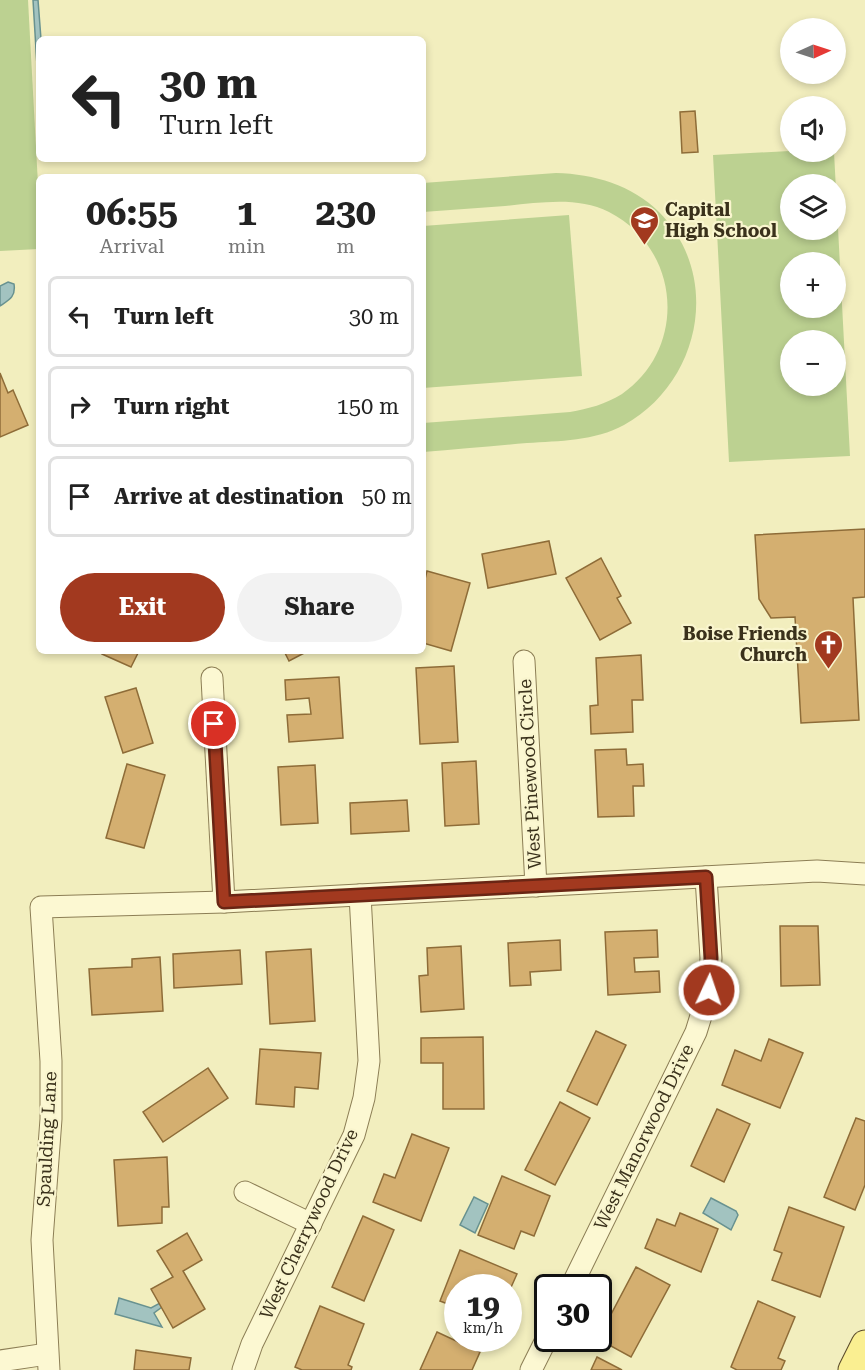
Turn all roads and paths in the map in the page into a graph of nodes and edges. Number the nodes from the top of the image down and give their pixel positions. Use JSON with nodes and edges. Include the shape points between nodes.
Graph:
{"nodes":[{"id":1,"x":524,"y":661,"type":"dead end"},
{"id":2,"x":212,"y":678,"type":"dead end"},
{"id":3,"x":865,"y":874,"type":"edge"},
{"id":4,"x":706,"y":877,"type":"junction"},
{"id":5,"x":536,"y":886,"type":"junction"},
{"id":6,"x":360,"y":895,"type":"junction"},
{"id":7,"x":224,"y":902,"type":"junction"},
{"id":8,"x":245,"y":1191,"type":"dead end"},
{"id":9,"x":311,"y":1224,"type":"junction"},
{"id":10,"x":578,"y":1274,"type":"edge"},
{"id":11,"x":865,"y":1344,"type":"edge"},
{"id":12,"x":540,"y":1352,"type":"edge"},
{"id":13,"x":0,"y":1361,"type":"edge"},
{"id":14,"x":48,"y":1362,"type":"edge"},
{"id":15,"x":243,"y":1370,"type":"edge"},
{"id":16,"x":531,"y":1370,"type":"edge"},
{"id":17,"x":852,"y":1370,"type":"edge"}],
"edges":[{"from":1,"to":5,"type":"street","name":"West Pinewood Circle"},
{"from":2,"to":7,"type":"street"},
{"from":3,"to":4,"type":"street","via":[[817,871]]},
{"from":4,"to":5,"type":"street"},
{"from":4,"to":10,"type":"street","name":"West Manorwood Drive","via":[[709,990],[696,1032]]},
{"from":5,"to":6,"type":"street"},
{"from":6,"to":7,"type":"street"},
{"from":6,"to":9,"type":"street","name":"West Cherrywood Drive","via":[[369,1061],[364,1098],[354,1135]]},
{"from":7,"to":14,"type":"street","name":"Spaulding Lane","via":[[41,907],[51,1061],[42,1240]]},
{"from":8,"to":9,"type":"street"},
{"from":9,"to":15,"type":"street","name":"West Cherrywood Drive"},
{"from":11,"to":17,"type":"main road"},
{"from":12,"to":16,"type":"street"},
{"from":13,"to":14,"type":"street"}]}
